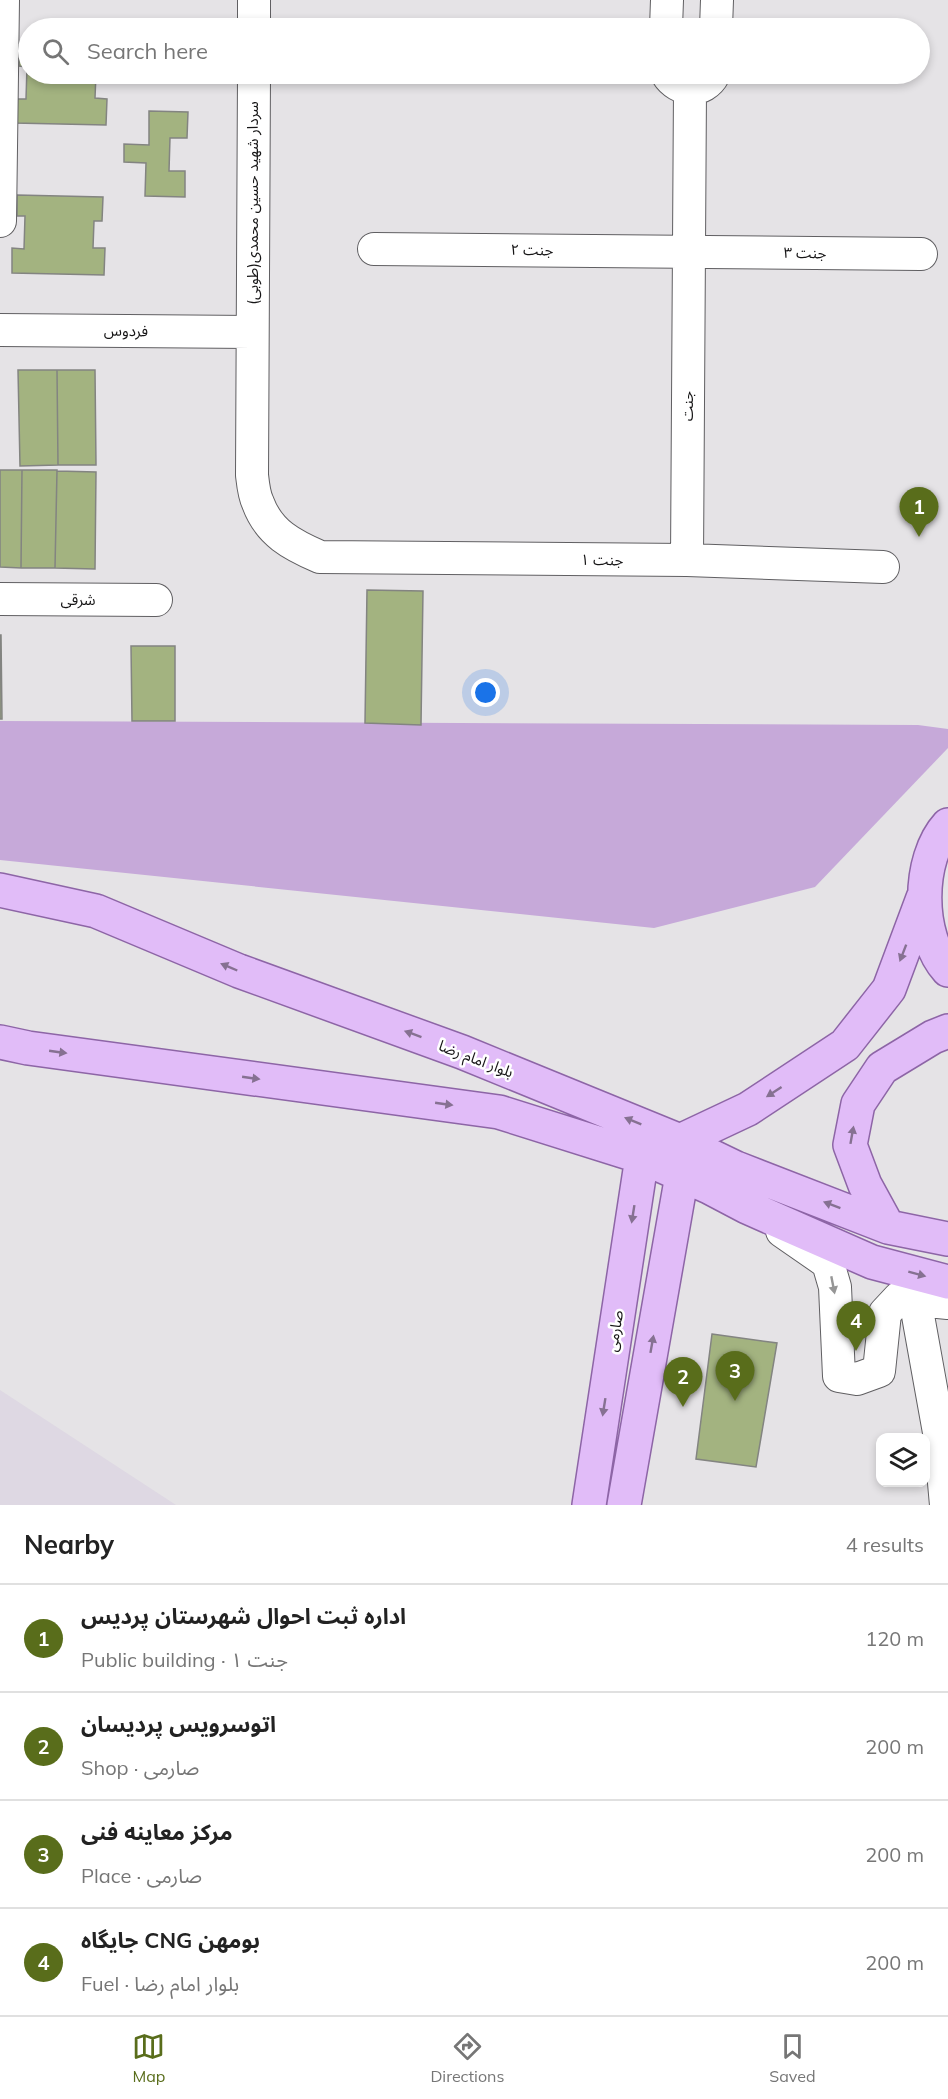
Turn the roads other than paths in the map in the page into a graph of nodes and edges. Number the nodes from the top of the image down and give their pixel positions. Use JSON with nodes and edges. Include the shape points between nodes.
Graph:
{"nodes":[{"id":1,"x":3,"y":0,"type":"edge"},
{"id":2,"x":254,"y":0,"type":"edge"},
{"id":3,"x":667,"y":0,"type":"edge"},
{"id":4,"x":717,"y":0,"type":"edge"},
{"id":5,"x":254,"y":18,"type":"edge"},
{"id":6,"x":666,"y":18,"type":"edge"},
{"id":7,"x":716,"y":18,"type":"edge"},
{"id":8,"x":254,"y":84,"type":"edge"},
{"id":9,"x":690,"y":84,"type":"edge"},
{"id":10,"x":0,"y":221,"type":"edge"},
{"id":11,"x":374,"y":249,"type":"dead end"},
{"id":12,"x":689,"y":252,"type":"junction"},
{"id":13,"x":921,"y":254,"type":"dead end"},
{"id":14,"x":0,"y":330,"type":"edge"},
{"id":15,"x":252,"y":332,"type":"junction"},
{"id":16,"x":320,"y":557,"type":"joint"},
{"id":17,"x":687,"y":560,"type":"junction"},
{"id":18,"x":883,"y":567,"type":"dead end"},
{"id":19,"x":0,"y":599,"type":"edge"},
{"id":20,"x":156,"y":600,"type":"dead end"},
{"id":21,"x":948,"y":825,"type":"edge"},
{"id":22,"x":0,"y":890,"type":"edge"},
{"id":23,"x":923,"y":898,"type":"junction"},
{"id":24,"x":948,"y":970,"type":"edge"},
{"id":25,"x":948,"y":1031,"type":"edge"},
{"id":26,"x":0,"y":1042,"type":"edge"},
{"id":27,"x":680,"y":1140,"type":"junction"},
{"id":28,"x":642,"y":1156,"type":"junction"},
{"id":29,"x":682,"y":1175,"type":"junction"},
{"id":30,"x":747,"y":1207,"type":"junction"},
{"id":31,"x":888,"y":1227,"type":"junction"},
{"id":32,"x":948,"y":1239,"type":"edge"},
{"id":33,"x":948,"y":1282,"type":"edge"},
{"id":34,"x":915,"y":1299,"type":"junction"},
{"id":35,"x":948,"y":1303,"type":"edge"},
{"id":36,"x":590,"y":1499,"type":"edge"},
{"id":37,"x":625,"y":1502,"type":"edge"},
{"id":38,"x":946,"y":1505,"type":"edge"}],
"edges":[{"from":1,"to":10,"type":"street"},
{"from":2,"to":5,"type":"street"},
{"from":3,"to":6,"type":"street"},
{"from":4,"to":7,"type":"street"},
{"from":8,"to":15,"type":"street","name":"سردار شهید حسین محمدی(طوبی)"},
{"from":9,"to":12,"type":"street","name":"جنت"},
{"from":11,"to":12,"type":"street","name":"جنت ۲"},
{"from":12,"to":13,"type":"street","name":"جنت ۳"},
{"from":12,"to":17,"type":"street","name":"جنت"},
{"from":14,"to":15,"type":"street","name":"فردوس"},
{"from":15,"to":16,"type":"street","name":"سردار شهید حسین محمدی(طوبی)","via":[[252,475],[258,503],[272,528],[294,546]]},
{"from":16,"to":17,"type":"street","name":"جنت ۱"},
{"from":17,"to":18,"type":"street","name":"جنت ۱"},
{"from":19,"to":20,"type":"street","name":"شرقی"},
{"from":21,"to":23,"type":"main road","via":[[928,862]]},
{"from":27,"to":22,"type":"main road","name":"بلوار امام رضا","one_way":true,"via":[[462,1052],[239,971],[96,911]]},
{"from":23,"to":24,"type":"main road","via":[[929,933]]},
{"from":23,"to":27,"type":"main road","one_way":true,"via":[[889,989],[845,1045],[748,1109]]},
{"from":31,"to":25,"type":"main road","one_way":true,"via":[[865,1185],[850,1145],[858,1104],[882,1068]]},
{"from":26,"to":28,"type":"main road","one_way":true,"via":[[499,1112]]},
{"from":31,"to":27,"type":"main road","name":"بلوار امام رضا","one_way":true,"via":[[736,1168]]},
{"from":28,"to":29,"type":"main road"},
{"from":28,"to":36,"type":"main road","name":"صارمی","one_way":true},
{"from":29,"to":30,"type":"main road"},
{"from":37,"to":29,"type":"main road","one_way":true},
{"from":30,"to":33,"type":"main road","one_way":true,"via":[[872,1262]]},
{"from":30,"to":34,"type":"street","one_way":true,"via":[[828,1263],[835,1287],[839,1376],[857,1378],[879,1371],[885,1313],[899,1298]]},
{"from":31,"to":32,"type":"main road","name":"بلوار امام رضا"},
{"from":34,"to":35,"type":"street"},
{"from":34,"to":38,"type":"street","via":[[940,1438]]},
{"from":36,"to":37,"type":"main road"}]}
